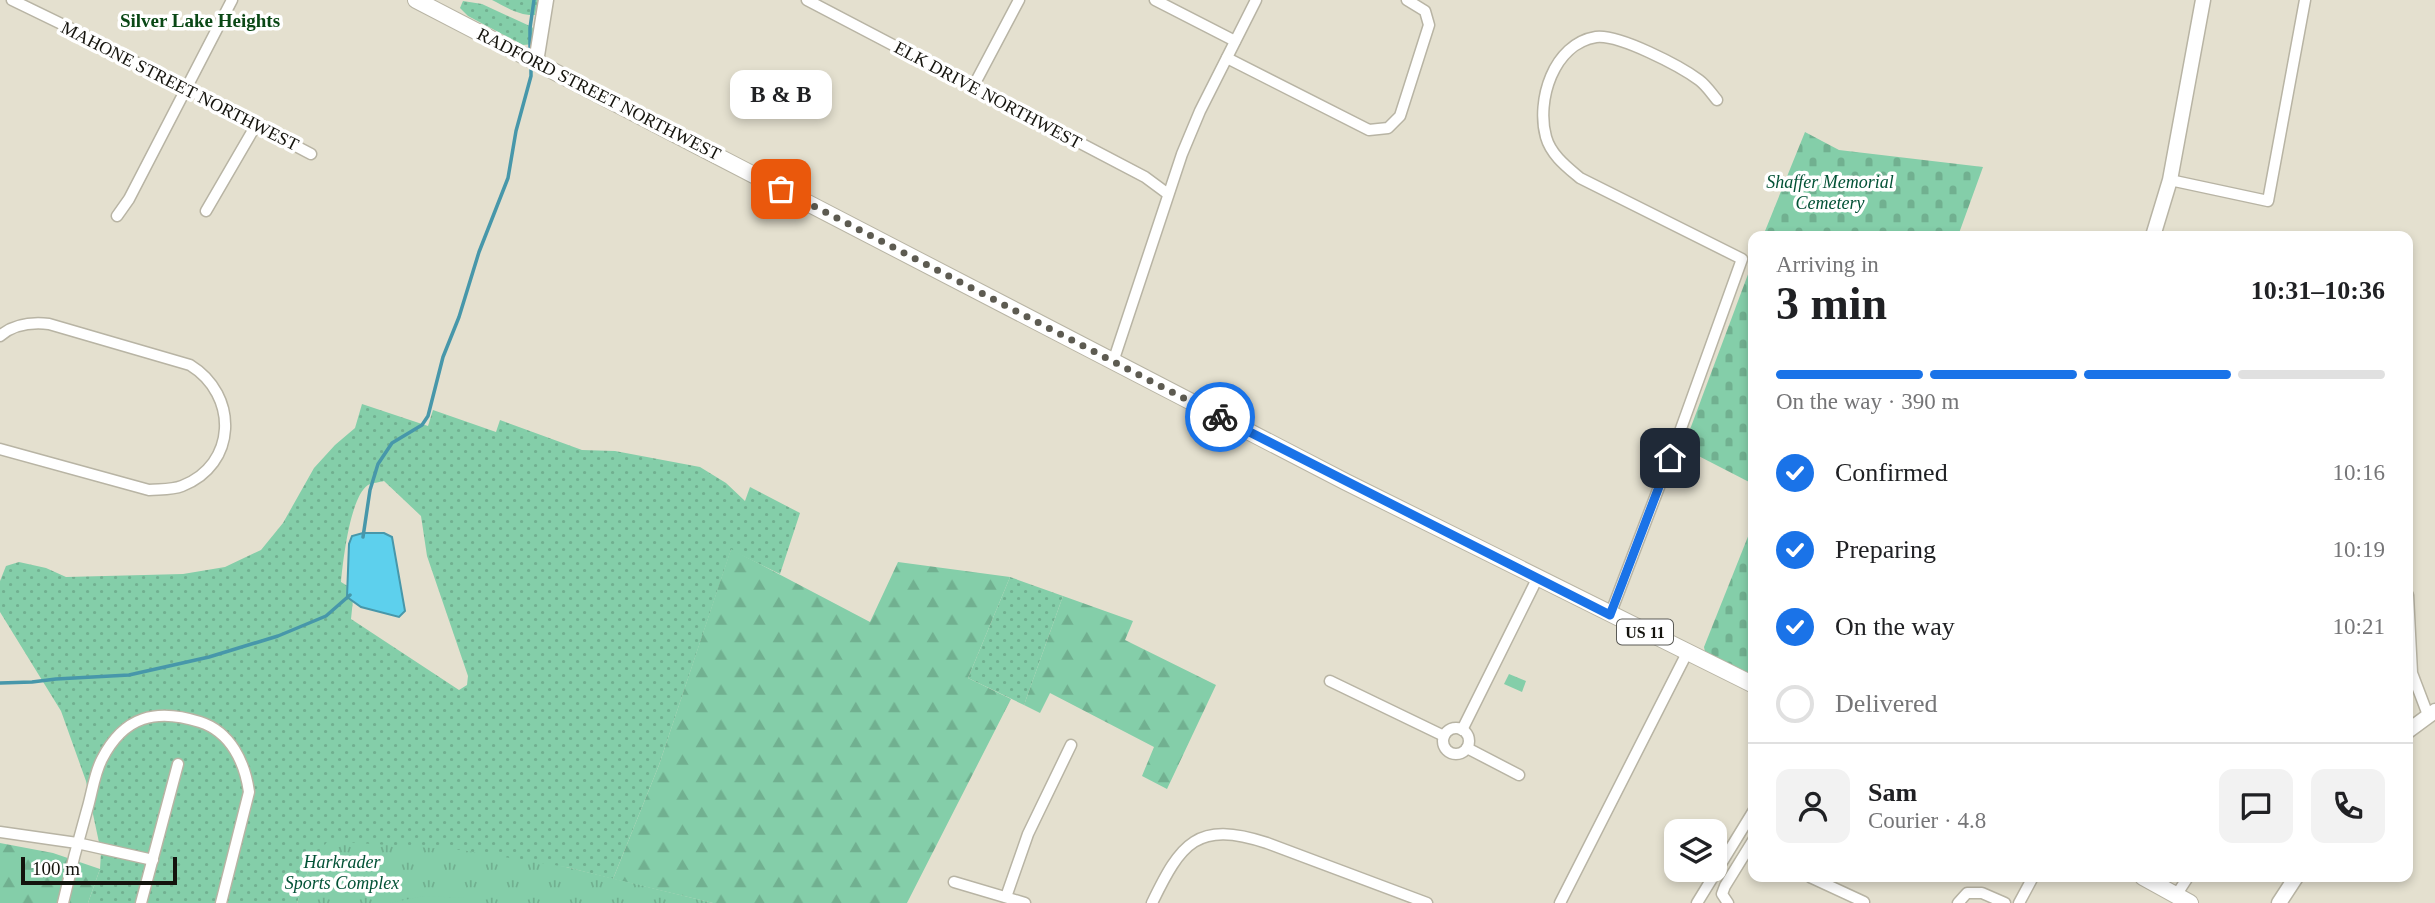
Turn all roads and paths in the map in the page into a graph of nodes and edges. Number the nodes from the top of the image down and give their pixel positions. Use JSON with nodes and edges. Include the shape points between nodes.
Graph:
{"nodes":[{"id":1,"x":12,"y":0,"type":"edge"},
{"id":2,"x":232,"y":0,"type":"edge"},
{"id":3,"x":416,"y":0,"type":"edge"},
{"id":4,"x":546,"y":0,"type":"edge"},
{"id":5,"x":807,"y":0,"type":"edge"},
{"id":6,"x":1019,"y":0,"type":"edge"},
{"id":7,"x":1155,"y":0,"type":"edge"},
{"id":8,"x":1256,"y":0,"type":"edge"},
{"id":9,"x":1407,"y":0,"type":"edge"},
{"id":10,"x":2203,"y":0,"type":"edge"},
{"id":11,"x":2305,"y":0,"type":"edge"},
{"id":12,"x":1234,"y":41,"type":"junction"},
{"id":13,"x":1227,"y":58,"type":"junction"},
{"id":14,"x":536,"y":62,"type":"junction"},
{"id":15,"x":973,"y":87,"type":"junction"},
{"id":16,"x":185,"y":88,"type":"junction"},
{"id":17,"x":1717,"y":100,"type":"dead end"},
{"id":18,"x":256,"y":125,"type":"junction"},
{"id":19,"x":311,"y":154,"type":"dead end"},
{"id":20,"x":2170,"y":180,"type":"junction"},
{"id":21,"x":1168,"y":194,"type":"junction"},
{"id":22,"x":206,"y":211,"type":"dead end"},
{"id":23,"x":117,"y":216,"type":"dead end"},
{"id":24,"x":2155,"y":231,"type":"edge"},
{"id":25,"x":0,"y":336,"type":"edge"},
{"id":26,"x":1113,"y":362,"type":"junction"},
{"id":27,"x":0,"y":449,"type":"edge"},
{"id":28,"x":1537,"y":579,"type":"junction"},
{"id":29,"x":1610,"y":615,"type":"junction"},
{"id":30,"x":1686,"y":653,"type":"junction"},
{"id":31,"x":2413,"y":679,"type":"edge"},
{"id":32,"x":1330,"y":681,"type":"dead end"},
{"id":33,"x":1748,"y":682,"type":"edge"},
{"id":34,"x":2431,"y":713,"type":"edge"},
{"id":35,"x":2413,"y":727,"type":"edge"},
{"id":36,"x":1462,"y":730,"type":"junction"},
{"id":37,"x":1444,"y":736,"type":"junction"},
{"id":38,"x":1071,"y":746,"type":"dead end"},
{"id":39,"x":1467,"y":748,"type":"junction"},
{"id":40,"x":178,"y":764,"type":"dead end"},
{"id":41,"x":1519,"y":775,"type":"dead end"},
{"id":42,"x":1748,"y":820,"type":"edge"},
{"id":43,"x":0,"y":832,"type":"edge"},
{"id":44,"x":77,"y":843,"type":"junction"},
{"id":45,"x":1748,"y":851,"type":"edge"},
{"id":46,"x":153,"y":860,"type":"junction"},
{"id":47,"x":954,"y":882,"type":"dead end"},
{"id":48,"x":1821,"y":882,"type":"edge"},
{"id":49,"x":2030,"y":882,"type":"edge"},
{"id":50,"x":2152,"y":882,"type":"edge"},
{"id":51,"x":2292,"y":882,"type":"edge"},
{"id":52,"x":1006,"y":897,"type":"junction"},
{"id":53,"x":2183,"y":899,"type":"edge"},
{"id":54,"x":1864,"y":902,"type":"edge"},
{"id":55,"x":63,"y":903,"type":"edge"},
{"id":56,"x":141,"y":903,"type":"edge"},
{"id":57,"x":221,"y":903,"type":"edge"},
{"id":58,"x":1025,"y":903,"type":"edge"},
{"id":59,"x":1152,"y":903,"type":"edge"},
{"id":60,"x":1427,"y":903,"type":"edge"},
{"id":61,"x":1560,"y":903,"type":"edge"},
{"id":62,"x":1697,"y":903,"type":"edge"},
{"id":63,"x":1728,"y":903,"type":"edge"},
{"id":64,"x":1958,"y":903,"type":"edge"},
{"id":65,"x":2005,"y":903,"type":"edge"},
{"id":66,"x":2019,"y":903,"type":"edge"},
{"id":67,"x":2279,"y":903,"type":"edge"}],
"edges":[{"from":1,"to":16,"type":"street","name":"MAHONE STREET NORTHWEST"},
{"from":2,"to":16,"type":"street"},
{"from":3,"to":14,"type":"main road","name":"RADFORD STREET NORTHWEST","number":"US 11"},
{"from":4,"to":14,"type":"street"},
{"from":5,"to":15,"type":"street","name":"ELK DRIVE NORTHWEST"},
{"from":6,"to":15,"type":"street"},
{"from":7,"to":12,"type":"street"},
{"from":8,"to":12,"type":"street"},
{"from":9,"to":13,"type":"street","via":[[1425,11],[1429,25],[1400,117],[1388,128],[1369,130]]},
{"from":10,"to":20,"type":"street"},
{"from":11,"to":20,"type":"street","via":[[2268,201]]},
{"from":12,"to":13,"type":"street"},
{"from":13,"to":21,"type":"street","via":[[1199,111]]},
{"from":14,"to":26,"type":"main road","name":"RADFORD STREET NORTHWEST","number":"US 11"},
{"from":15,"to":21,"type":"street","name":"ELK DRIVE NORTHWEST","via":[[1145,177]]},
{"from":16,"to":18,"type":"street","name":"MAHONE STREET NORTHWEST"},
{"from":16,"to":23,"type":"street"},
{"from":17,"to":29,"type":"street","via":[[1701,81],[1661,59],[1632,45],[1597,37],[1564,54],[1546,94],[1546,139],[1556,156],[1580,178],[1742,259]]},
{"from":18,"to":19,"type":"street","name":"MAHONE STREET NORTHWEST"},
{"from":18,"to":22,"type":"street"},
{"from":20,"to":24,"type":"street"},
{"from":21,"to":26,"type":"street"},
{"from":25,"to":27,"type":"street","via":[[34,322],[49,324],[190,365],[214,385],[226,422],[219,451],[208,467],[193,481],[167,489],[149,490]]},
{"from":26,"to":28,"type":"main road","name":"RADFORD STREET NORTHWEST","number":"US 11"},
{"from":28,"to":29,"type":"main road","name":"RADFORD STREET NORTHWEST","number":"US 11"},
{"from":28,"to":36,"type":"street"},
{"from":29,"to":30,"type":"main road","name":"RADFORD STREET NORTHWEST","number":"US 11"},
{"from":30,"to":33,"type":"main road","name":"RADFORD STREET NORTHWEST","number":"US 11"},
{"from":30,"to":61,"type":"street"},
{"from":31,"to":34,"type":"street"},
{"from":32,"to":37,"type":"street"},
{"from":34,"to":35,"type":"street"},
{"from":36,"to":37,"type":"street","via":[[1450,730]]},
{"from":36,"to":39,"type":"street","via":[[1469,740]]},
{"from":37,"to":39,"type":"street","via":[[1452,753]]},
{"from":38,"to":52,"type":"street","via":[[1028,834]]},
{"from":39,"to":41,"type":"street"},
{"from":40,"to":46,"type":"street"},
{"from":42,"to":62,"type":"street"},
{"from":43,"to":44,"type":"street"},
{"from":44,"to":46,"type":"street"},
{"from":44,"to":55,"type":"street"},
{"from":44,"to":57,"type":"street","via":[[101,760],[134,721],[156,715],[180,716],[204,724],[221,733],[240,757],[249,792]]},
{"from":45,"to":63,"type":"street","via":[[1725,886],[1722,894]]},
{"from":46,"to":56,"type":"street"},
{"from":47,"to":52,"type":"street"},
{"from":48,"to":54,"type":"street"},
{"from":49,"to":66,"type":"street"},
{"from":50,"to":53,"type":"main road"},
{"from":51,"to":67,"type":"street"},
{"from":52,"to":58,"type":"street"},
{"from":59,"to":60,"type":"street","via":[[1173,860],[1186,846],[1220,834],[1267,843]]},
{"from":64,"to":65,"type":"street","via":[[1967,893],[1982,893]]}]}
